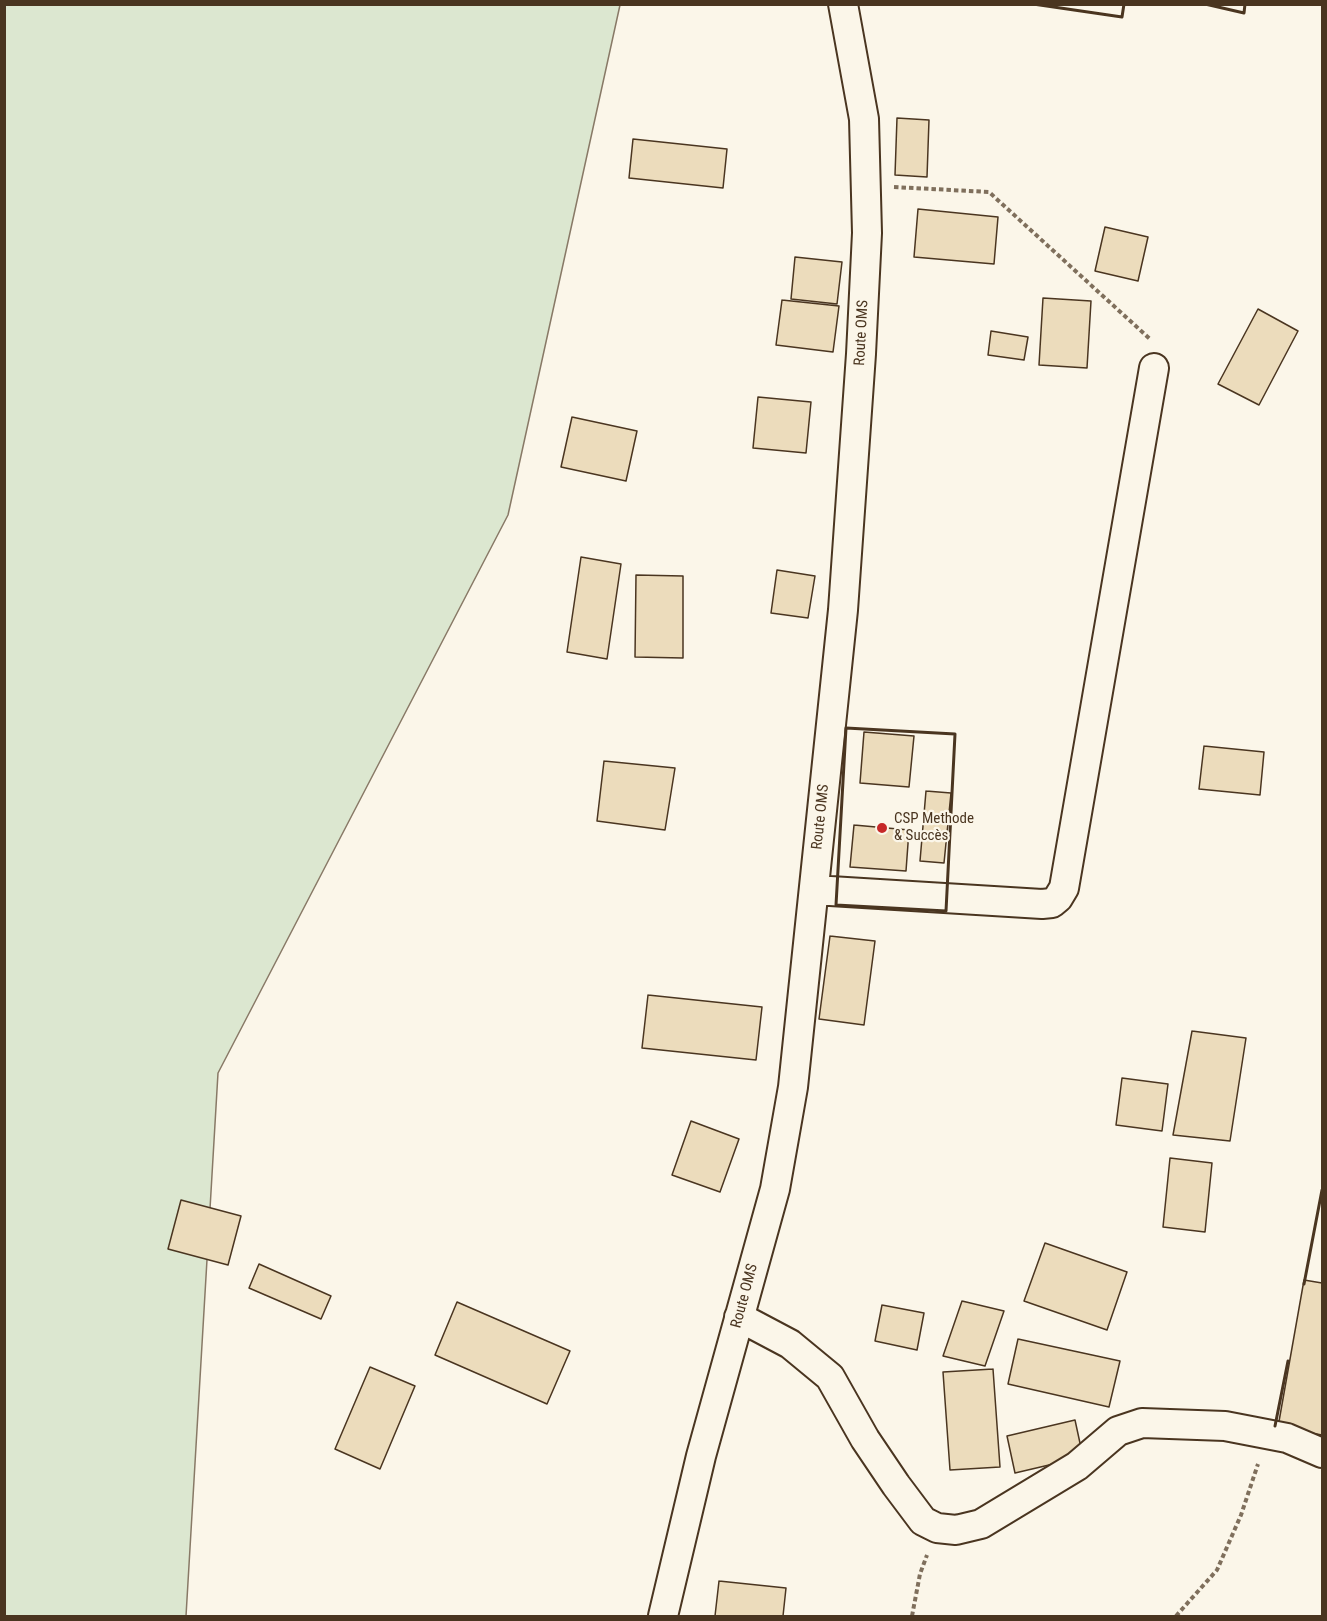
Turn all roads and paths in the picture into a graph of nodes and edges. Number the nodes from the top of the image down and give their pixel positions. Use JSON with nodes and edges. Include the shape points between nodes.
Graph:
{"nodes":[{"id":1,"x":843,"y":4,"type":"edge"},
{"id":2,"x":866,"y":186,"type":"junction"},
{"id":3,"x":1155,"y":356,"type":"joint"},
{"id":4,"x":814,"y":890,"type":"junction"},
{"id":5,"x":739,"y":1317,"type":"junction"},
{"id":6,"x":1267,"y":1434,"type":"junction"},
{"id":7,"x":1323,"y":1453,"type":"edge"},
{"id":8,"x":937,"y":1528,"type":"junction"},
{"id":9,"x":663,"y":1617,"type":"edge"},
{"id":10,"x":912,"y":1617,"type":"edge"},
{"id":11,"x":1176,"y":1617,"type":"edge"}],
"edges":[{"from":1,"to":2,"type":"street","name":"Route OMS","via":[[864,119]]},
{"from":2,"to":3,"type":"path","via":[[989,192]]},
{"from":2,"to":4,"type":"street","name":"Route OMS","via":[[862,343],[848,540]]},
{"from":3,"to":4,"type":"street","via":[[1064,888],[1058,898],[1042,904]]},
{"from":4,"to":5,"type":"street","name":"Route OMS","via":[[794,1087],[775,1189]]},
{"from":5,"to":8,"type":"street","via":[[789,1344],[830,1377],[896,1485],[923,1521]]},
{"from":5,"to":9,"type":"street","name":"Route OMS"},
{"from":6,"to":7,"type":"street"},
{"from":6,"to":8,"type":"street","via":[[1225,1426],[1142,1423],[1118,1431],[1077,1466],[981,1524],[956,1530]]},
{"from":6,"to":11,"type":"path","via":[[1241,1515],[1217,1570]]},
{"from":8,"to":10,"type":"path","via":[[920,1574]]}]}
